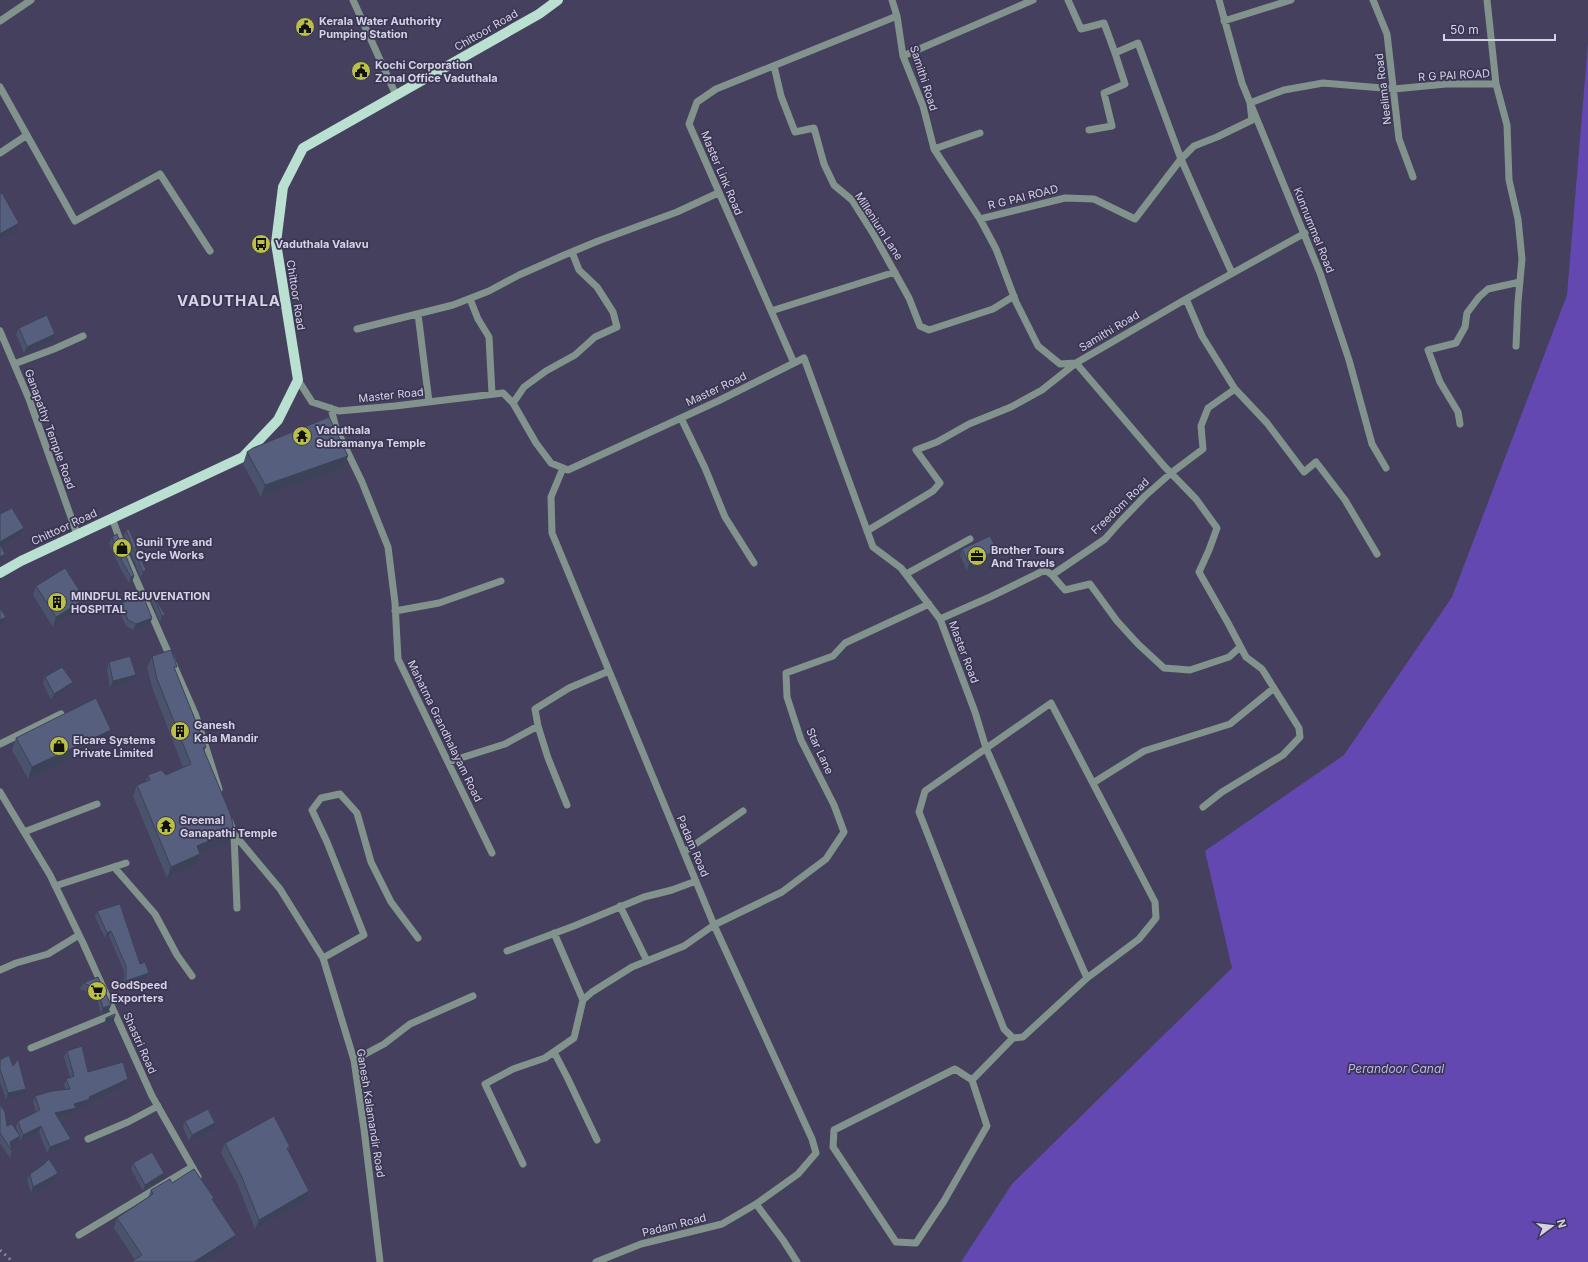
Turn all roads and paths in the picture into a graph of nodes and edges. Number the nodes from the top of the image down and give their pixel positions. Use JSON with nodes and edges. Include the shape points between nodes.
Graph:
{"nodes":[{"id":1,"x":31,"y":0,"type":"edge"},
{"id":2,"x":352,"y":0,"type":"edge"},
{"id":3,"x":558,"y":0,"type":"edge"},
{"id":4,"x":892,"y":0,"type":"edge"},
{"id":5,"x":1033,"y":0,"type":"edge"},
{"id":6,"x":1068,"y":0,"type":"edge"},
{"id":7,"x":1218,"y":0,"type":"edge"},
{"id":8,"x":1291,"y":0,"type":"edge"},
{"id":9,"x":1372,"y":0,"type":"edge"},
{"id":10,"x":1487,"y":0,"type":"edge"},
{"id":11,"x":897,"y":16,"type":"junction"},
{"id":12,"x":0,"y":20,"type":"edge"},
{"id":13,"x":1224,"y":21,"type":"junction"},
{"id":14,"x":1115,"y":53,"type":"junction"},
{"id":15,"x":903,"y":56,"type":"junction"},
{"id":16,"x":774,"y":66,"type":"junction"},
{"id":17,"x":1496,"y":84,"type":"junction"},
{"id":18,"x":0,"y":87,"type":"edge"},
{"id":19,"x":1394,"y":89,"type":"junction"},
{"id":20,"x":396,"y":96,"type":"junction"},
{"id":21,"x":1250,"y":103,"type":"junction"},
{"id":22,"x":1089,"y":130,"type":"dead end"},
{"id":23,"x":980,"y":133,"type":"dead end"},
{"id":24,"x":27,"y":135,"type":"junction"},
{"id":25,"x":934,"y":149,"type":"junction"},
{"id":26,"x":0,"y":153,"type":"edge"},
{"id":27,"x":1182,"y":159,"type":"junction"},
{"id":28,"x":1413,"y":177,"type":"dead end"},
{"id":29,"x":718,"y":193,"type":"junction"},
{"id":30,"x":980,"y":219,"type":"junction"},
{"id":31,"x":1305,"y":232,"type":"junction"},
{"id":32,"x":210,"y":251,"type":"dead end"},
{"id":33,"x":572,"y":252,"type":"junction"},
{"id":34,"x":895,"y":272,"type":"junction"},
{"id":35,"x":1232,"y":273,"type":"junction"},
{"id":36,"x":1520,"y":282,"type":"junction"},
{"id":37,"x":1014,"y":296,"type":"junction"},
{"id":38,"x":470,"y":298,"type":"junction"},
{"id":39,"x":1186,"y":299,"type":"junction"},
{"id":40,"x":771,"y":311,"type":"junction"},
{"id":41,"x":418,"y":314,"type":"junction"},
{"id":42,"x":358,"y":329,"type":"dead end"},
{"id":43,"x":0,"y":331,"type":"edge"},
{"id":44,"x":83,"y":336,"type":"dead end"},
{"id":45,"x":1516,"y":346,"type":"dead end"},
{"id":46,"x":794,"y":363,"type":"junction"},
{"id":47,"x":14,"y":364,"type":"junction"},
{"id":48,"x":1076,"y":364,"type":"junction"},
{"id":49,"x":298,"y":380,"type":"junction"},
{"id":50,"x":1236,"y":389,"type":"junction"},
{"id":51,"x":492,"y":394,"type":"junction"},
{"id":52,"x":429,"y":402,"type":"junction"},
{"id":53,"x":513,"y":403,"type":"junction"},
{"id":54,"x":331,"y":408,"type":"junction"},
{"id":55,"x":681,"y":418,"type":"junction"},
{"id":56,"x":1460,"y":424,"type":"dead end"},
{"id":57,"x":563,"y":468,"type":"junction"},
{"id":58,"x":1386,"y":468,"type":"dead end"},
{"id":59,"x":1171,"y":473,"type":"junction"},
{"id":60,"x":112,"y":518,"type":"junction"},
{"id":61,"x":867,"y":531,"type":"junction"},
{"id":62,"x":77,"y":534,"type":"junction"},
{"id":63,"x":970,"y":539,"type":"dead end"},
{"id":64,"x":1377,"y":554,"type":"dead end"},
{"id":65,"x":754,"y":563,"type":"dead end"},
{"id":66,"x":0,"y":573,"type":"edge"},
{"id":67,"x":906,"y":574,"type":"junction"},
{"id":68,"x":1052,"y":575,"type":"junction"},
{"id":69,"x":501,"y":581,"type":"dead end"},
{"id":70,"x":929,"y":604,"type":"junction"},
{"id":71,"x":395,"y":611,"type":"junction"},
{"id":72,"x":940,"y":619,"type":"junction"},
{"id":73,"x":1240,"y":647,"type":"junction"},
{"id":74,"x":609,"y":671,"type":"junction"},
{"id":75,"x":1274,"y":688,"type":"junction"},
{"id":76,"x":61,"y":714,"type":"edge"},
{"id":77,"x":538,"y":726,"type":"junction"},
{"id":78,"x":0,"y":744,"type":"edge"},
{"id":79,"x":986,"y":748,"type":"junction"},
{"id":80,"x":448,"y":762,"type":"junction"},
{"id":81,"x":1093,"y":783,"type":"junction"},
{"id":82,"x":0,"y":792,"type":"edge"},
{"id":83,"x":222,"y":799,"type":"edge"},
{"id":84,"x":97,"y":804,"type":"dead end"},
{"id":85,"x":567,"y":805,"type":"dead end"},
{"id":86,"x":1204,"y":807,"type":"dead end"},
{"id":87,"x":743,"y":811,"type":"dead end"},
{"id":88,"x":227,"y":813,"type":"edge"},
{"id":89,"x":24,"y":832,"type":"junction"},
{"id":90,"x":234,"y":834,"type":"junction"},
{"id":91,"x":684,"y":852,"type":"junction"},
{"id":92,"x":492,"y":854,"type":"dead end"},
{"id":93,"x":126,"y":863,"type":"dead end"},
{"id":94,"x":114,"y":867,"type":"junction"},
{"id":95,"x":696,"y":881,"type":"junction"},
{"id":96,"x":55,"y":886,"type":"junction"},
{"id":97,"x":620,"y":906,"type":"junction"},
{"id":98,"x":238,"y":908,"type":"dead end"},
{"id":99,"x":714,"y":925,"type":"junction"},
{"id":100,"x":554,"y":933,"type":"junction"},
{"id":101,"x":79,"y":935,"type":"junction"},
{"id":102,"x":418,"y":938,"type":"dead end"},
{"id":103,"x":507,"y":951,"type":"dead end"},
{"id":104,"x":323,"y":958,"type":"junction"},
{"id":105,"x":647,"y":961,"type":"junction"},
{"id":106,"x":0,"y":970,"type":"edge"},
{"id":107,"x":192,"y":976,"type":"dead end"},
{"id":108,"x":1087,"y":978,"type":"junction"},
{"id":109,"x":473,"y":996,"type":"dead end"},
{"id":110,"x":584,"y":1000,"type":"junction"},
{"id":111,"x":115,"y":1014,"type":"junction"},
{"id":112,"x":1013,"y":1038,"type":"junction"},
{"id":113,"x":31,"y":1048,"type":"dead end"},
{"id":114,"x":554,"y":1052,"type":"junction"},
{"id":115,"x":354,"y":1060,"type":"junction"},
{"id":116,"x":972,"y":1080,"type":"junction"},
{"id":117,"x":158,"y":1106,"type":"junction"},
{"id":118,"x":88,"y":1139,"type":"dead end"},
{"id":119,"x":597,"y":1140,"type":"dead end"},
{"id":120,"x":523,"y":1164,"type":"dead end"},
{"id":121,"x":192,"y":1167,"type":"junction"},
{"id":122,"x":200,"y":1181,"type":"edge"},
{"id":123,"x":756,"y":1204,"type":"junction"},
{"id":124,"x":79,"y":1235,"type":"dead end"},
{"id":125,"x":380,"y":1262,"type":"edge"},
{"id":126,"x":596,"y":1262,"type":"edge"},
{"id":127,"x":797,"y":1262,"type":"edge"}],
"edges":[{"from":1,"to":12,"type":"street"},
{"from":2,"to":20,"type":"street"},
{"from":3,"to":20,"type":"main road","name":"Chittoor Road","via":[[539,14]]},
{"from":4,"to":11,"type":"street","name":"Samithi Road"},
{"from":5,"to":15,"type":"street"},
{"from":6,"to":14,"type":"street","via":[[1081,29],[1104,23]]},
{"from":7,"to":13,"type":"street","name":"Kunnummel Road"},
{"from":8,"to":13,"type":"street"},
{"from":9,"to":19,"type":"street","name":"Neelima Road","via":[[1387,34]]},
{"from":10,"to":17,"type":"street"},
{"from":11,"to":15,"type":"street","name":"Samithi Road"},
{"from":11,"to":16,"type":"street","name":"Master Link Road"},
{"from":13,"to":21,"type":"street","name":"Kunnummel Road"},
{"from":14,"to":22,"type":"street","via":[[1125,84],[1104,94],[1112,126]]},
{"from":14,"to":27,"type":"street","via":[[1138,43]]},
{"from":15,"to":25,"type":"street","name":"Samithi Road","via":[[923,106]]},
{"from":16,"to":29,"type":"street","name":"Master Link Road","via":[[716,89],[697,102],[689,124]]},
{"from":16,"to":34,"type":"street","name":"Millenium Lane","via":[[795,132],[814,128],[824,164],[834,185],[852,200]]},
{"from":17,"to":19,"type":"street","name":"R G PAI ROAD","via":[[1446,84]]},
{"from":17,"to":36,"type":"street","name":"R G PAI ROAD","via":[[1507,125],[1509,180],[1518,219],[1522,259]]},
{"from":18,"to":24,"type":"street"},
{"from":19,"to":21,"type":"street","name":"R G PAI ROAD","via":[[1323,83],[1284,90]]},
{"from":19,"to":28,"type":"street","name":"Neelima Road","via":[[1400,139]]},
{"from":20,"to":49,"type":"main road","name":"Chittoor Road","via":[[303,148],[283,188],[276,243]]},
{"from":21,"to":27,"type":"street","name":"R G PAI ROAD","via":[[1252,120],[1194,146]]},
{"from":21,"to":31,"type":"street","name":"Kunnummel Road"},
{"from":23,"to":25,"type":"street"},
{"from":24,"to":26,"type":"street"},
{"from":24,"to":32,"type":"street","via":[[75,221],[160,174]]},
{"from":25,"to":30,"type":"street","name":"Samithi Road"},
{"from":27,"to":30,"type":"street","name":"R G PAI ROAD","via":[[1135,219],[1094,199],[1065,198]]},
{"from":27,"to":35,"type":"street"},
{"from":29,"to":33,"type":"street","via":[[677,212]]},
{"from":29,"to":40,"type":"street","name":"Master Link Road"},
{"from":30,"to":37,"type":"street","name":"Samithi Road","via":[[996,249]]},
{"from":31,"to":35,"type":"street","name":"Samithi Road"},
{"from":31,"to":58,"type":"street","name":"Kunnummel Road","via":[[1349,360],[1372,444]]},
{"from":33,"to":38,"type":"street","via":[[519,275],[489,292]]},
{"from":33,"to":53,"type":"street","via":[[579,270],[597,287],[613,312],[617,327],[595,337],[575,355],[524,387]]},
{"from":34,"to":37,"type":"street","name":"Millenium Lane","via":[[920,326],[929,330],[993,309]]},
{"from":34,"to":40,"type":"street"},
{"from":35,"to":39,"type":"street","name":"Samithi Road"},
{"from":36,"to":45,"type":"street","name":"R G PAI ROAD"},
{"from":36,"to":56,"type":"street","via":[[1488,288],[1467,313],[1465,327],[1456,343],[1428,350],[1440,382],[1458,412]]},
{"from":37,"to":48,"type":"street","name":"Samithi Road","via":[[1038,346],[1060,364]]},
{"from":38,"to":41,"type":"street"},
{"from":38,"to":51,"type":"street","via":[[489,338]]},
{"from":39,"to":48,"type":"street","name":"Samithi Road"},
{"from":39,"to":50,"type":"street","via":[[1202,336]]},
{"from":40,"to":46,"type":"street","name":"Master Link Road"},
{"from":41,"to":42,"type":"street"},
{"from":41,"to":52,"type":"street"},
{"from":43,"to":47,"type":"street","name":"Ganapathy Temple Road"},
{"from":44,"to":47,"type":"street"},
{"from":46,"to":55,"type":"street","name":"Master Road"},
{"from":46,"to":61,"type":"street","name":"Master Road","via":[[804,358]]},
{"from":47,"to":62,"type":"street","name":"Ganapathy Temple Road"},
{"from":48,"to":59,"type":"street"},
{"from":48,"to":61,"type":"street","via":[[1042,390],[916,450],[940,483],[933,491]]},
{"from":49,"to":54,"type":"street","name":"Master Road","via":[[312,402]]},
{"from":49,"to":60,"type":"main road","name":"Chittoor Road","via":[[278,420],[243,457]]},
{"from":50,"to":59,"type":"street","name":"Freedom Road","via":[[1208,408],[1201,426],[1203,449]]},
{"from":50,"to":64,"type":"street","via":[[1304,472],[1316,462],[1345,500]]},
{"from":51,"to":52,"type":"street","name":"Master Road"},
{"from":51,"to":53,"type":"street","name":"Master Road","via":[[503,393]]},
{"from":52,"to":54,"type":"street","name":"Master Road","via":[[339,411]]},
{"from":53,"to":57,"type":"street","name":"Master Road","via":[[551,463]]},
{"from":54,"to":71,"type":"street","name":"Mahatma Grandhalayam Road","via":[[336,428],[362,482],[388,547]]},
{"from":55,"to":57,"type":"street","name":"Master Road","via":[[568,470]]},
{"from":55,"to":65,"type":"street","via":[[725,517]]},
{"from":57,"to":74,"type":"street","name":"Padam Road","via":[[551,497],[552,533]]},
{"from":59,"to":68,"type":"street","name":"Freedom Road","via":[[1105,539]]},
{"from":59,"to":73,"type":"street","via":[[1196,499],[1217,528],[1199,572]]},
{"from":60,"to":62,"type":"main road","name":"Chittoor Road"},
{"from":60,"to":83,"type":"street","via":[[125,554],[196,716]]},
{"from":61,"to":67,"type":"street","name":"Master Road","via":[[873,547]]},
{"from":62,"to":66,"type":"main road","name":"Chittoor Road","via":[[21,560]]},
{"from":63,"to":67,"type":"street"},
{"from":67,"to":70,"type":"street","name":"Master Road"},
{"from":68,"to":72,"type":"street","via":[[1045,570]]},
{"from":68,"to":73,"type":"street","via":[[1065,590],[1090,584],[1138,644],[1164,668],[1190,670],[1229,657]]},
{"from":69,"to":71,"type":"street","via":[[439,603]]},
{"from":70,"to":72,"type":"street","name":"Master Road"},
{"from":70,"to":99,"type":"street","name":"Star Lane","via":[[845,643],[833,656],[786,673],[787,697],[801,740],[834,805],[844,832],[826,859],[782,892]]},
{"from":71,"to":80,"type":"street","name":"Mahatma Grandhalayam Road","via":[[398,659]]},
{"from":72,"to":79,"type":"street","name":"Master Road"},
{"from":73,"to":75,"type":"street","via":[[1246,658],[1262,669]]},
{"from":74,"to":77,"type":"street","via":[[569,688],[535,709]]},
{"from":74,"to":91,"type":"street","name":"Padam Road"},
{"from":75,"to":81,"type":"street","via":[[1230,724],[1144,751]]},
{"from":75,"to":86,"type":"street","via":[[1299,728],[1300,737],[1283,755],[1222,792]]},
{"from":76,"to":78,"type":"street"},
{"from":77,"to":80,"type":"street","via":[[505,744]]},
{"from":77,"to":85,"type":"street"},
{"from":79,"to":81,"type":"street","via":[[1051,703]]},
{"from":79,"to":108,"type":"street","name":"Master Road"},
{"from":79,"to":112,"type":"street","via":[[925,791],[919,812],[1004,1029]]},
{"from":80,"to":92,"type":"street","name":"Mahatma Grandhalayam Road"},
{"from":81,"to":108,"type":"street","via":[[1155,902],[1156,918],[1139,939]]},
{"from":82,"to":89,"type":"street","name":"Shastri Road"},
{"from":84,"to":89,"type":"street"},
{"from":87,"to":91,"type":"street"},
{"from":88,"to":90,"type":"street","name":"Ganesh Kalamandir Road"},
{"from":89,"to":96,"type":"street","name":"Shastri Road"},
{"from":90,"to":98,"type":"street"},
{"from":90,"to":104,"type":"street","name":"Ganesh Kalamandir Road","via":[[280,889]]},
{"from":91,"to":95,"type":"street","name":"Padam Road"},
{"from":93,"to":94,"type":"street"},
{"from":94,"to":96,"type":"street"},
{"from":94,"to":107,"type":"street","via":[[155,914],[177,955]]},
{"from":95,"to":97,"type":"street"},
{"from":95,"to":99,"type":"street","name":"Padam Road"},
{"from":96,"to":101,"type":"street","name":"Shastri Road"},
{"from":97,"to":100,"type":"street"},
{"from":97,"to":105,"type":"street"},
{"from":99,"to":105,"type":"street","via":[[684,946]]},
{"from":99,"to":123,"type":"street","name":"Padam Road","via":[[816,1153],[798,1174]]},
{"from":100,"to":103,"type":"street"},
{"from":100,"to":110,"type":"street"},
{"from":101,"to":106,"type":"street","via":[[48,954]]},
{"from":101,"to":111,"type":"street","name":"Shastri Road"},
{"from":102,"to":104,"type":"street","via":[[391,902],[371,862],[357,813],[340,794],[321,798],[312,810],[364,935]]},
{"from":104,"to":115,"type":"street","name":"Ganesh Kalamandir Road"},
{"from":105,"to":110,"type":"street","via":[[632,967],[592,992]]},
{"from":108,"to":112,"type":"street","via":[[1023,1037]]},
{"from":109,"to":115,"type":"street","via":[[410,1024],[384,1044]]},
{"from":110,"to":114,"type":"street","via":[[574,1038]]},
{"from":111,"to":113,"type":"street"},
{"from":111,"to":117,"type":"street","name":"Shastri Road"},
{"from":112,"to":116,"type":"street"},
{"from":114,"to":119,"type":"street"},
{"from":114,"to":120,"type":"street","via":[[485,1084]]},
{"from":115,"to":125,"type":"street","name":"Ganesh Kalamandir Road"},
{"from":116,"to":116,"type":"street","via":[[987,1126],[944,1201],[916,1243],[896,1242],[833,1147],[834,1130],[955,1069]]},
{"from":117,"to":118,"type":"street"},
{"from":117,"to":121,"type":"street","name":"Shastri Road"},
{"from":121,"to":122,"type":"street","name":"Shastri Road"},
{"from":121,"to":124,"type":"street"},
{"from":123,"to":126,"type":"street","name":"Padam Road","via":[[722,1224],[641,1244]]},
{"from":123,"to":127,"type":"street"}]}
